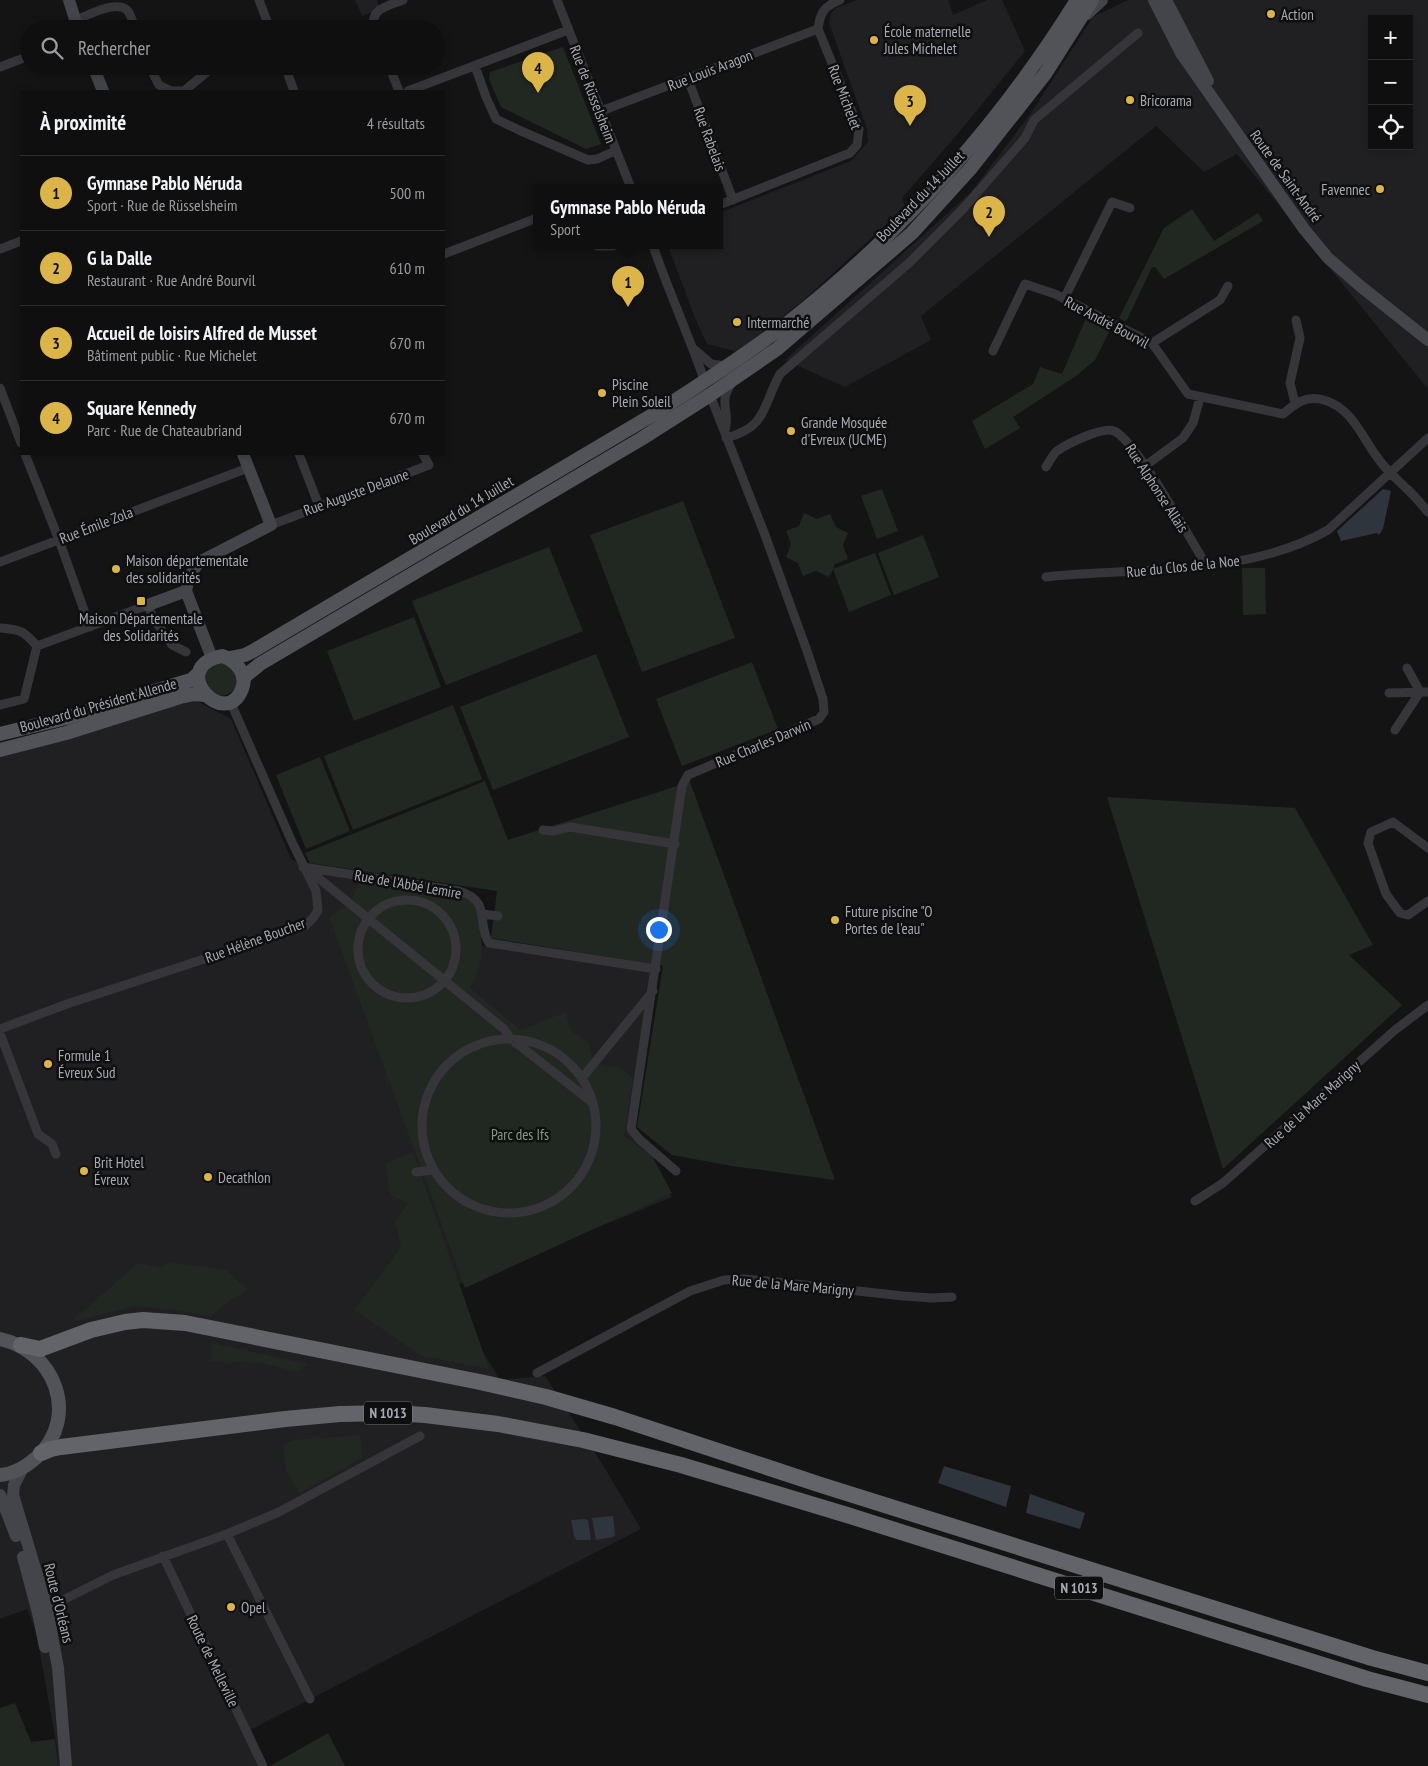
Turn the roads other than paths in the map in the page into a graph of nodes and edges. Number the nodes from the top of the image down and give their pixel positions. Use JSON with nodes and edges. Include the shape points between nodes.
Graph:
{"nodes":[{"id":1,"x":69,"y":0,"type":"edge"},
{"id":2,"x":259,"y":0,"type":"edge"},
{"id":3,"x":403,"y":0,"type":"edge"},
{"id":4,"x":557,"y":0,"type":"edge"},
{"id":5,"x":840,"y":0,"type":"edge"},
{"id":6,"x":1077,"y":0,"type":"edge"},
{"id":7,"x":1092,"y":0,"type":"edge"},
{"id":8,"x":1102,"y":0,"type":"edge"},
{"id":9,"x":1154,"y":0,"type":"edge"},
{"id":10,"x":1166,"y":0,"type":"edge"},
{"id":11,"x":388,"y":3,"type":"edge"},
{"id":12,"x":75,"y":20,"type":"edge"},
{"id":13,"x":86,"y":20,"type":"edge"},
{"id":14,"x":132,"y":20,"type":"edge"},
{"id":15,"x":267,"y":20,"type":"edge"},
{"id":16,"x":373,"y":20,"type":"edge"},
{"id":17,"x":1078,"y":23,"type":"junction"},
{"id":18,"x":818,"y":29,"type":"junction"},
{"id":19,"x":568,"y":30,"type":"junction"},
{"id":20,"x":1138,"y":33,"type":"dead end"},
{"id":21,"x":20,"y":59,"type":"edge"},
{"id":22,"x":0,"y":66,"type":"edge"},
{"id":23,"x":475,"y":66,"type":"junction"},
{"id":24,"x":97,"y":75,"type":"edge"},
{"id":25,"x":154,"y":75,"type":"edge"},
{"id":26,"x":203,"y":75,"type":"edge"},
{"id":27,"x":288,"y":75,"type":"edge"},
{"id":28,"x":393,"y":75,"type":"edge"},
{"id":29,"x":688,"y":79,"type":"junction"},
{"id":30,"x":103,"y":90,"type":"edge"},
{"id":31,"x":169,"y":90,"type":"edge"},
{"id":32,"x":185,"y":90,"type":"edge"},
{"id":33,"x":294,"y":90,"type":"edge"},
{"id":34,"x":399,"y":90,"type":"edge"},
{"id":35,"x":411,"y":90,"type":"edge"},
{"id":36,"x":601,"y":111,"type":"junction"},
{"id":37,"x":615,"y":151,"type":"junction"},
{"id":38,"x":629,"y":184,"type":"edge"},
{"id":39,"x":733,"y":200,"type":"junction"},
{"id":40,"x":723,"y":204,"type":"edge"},
{"id":41,"x":1130,"y":208,"type":"dead end"},
{"id":42,"x":533,"y":220,"type":"edge"},
{"id":43,"x":20,"y":242,"type":"edge"},
{"id":44,"x":0,"y":249,"type":"edge"},
{"id":45,"x":654,"y":249,"type":"edge"},
{"id":46,"x":445,"y":254,"type":"edge"},
{"id":47,"x":1228,"y":286,"type":"dead end"},
{"id":48,"x":1064,"y":299,"type":"junction"},
{"id":49,"x":1296,"y":320,"type":"dead end"},
{"id":50,"x":1428,"y":330,"type":"edge"},
{"id":51,"x":1428,"y":340,"type":"edge"},
{"id":52,"x":1152,"y":343,"type":"junction"},
{"id":53,"x":993,"y":351,"type":"dead end"},
{"id":54,"x":698,"y":353,"type":"junction"},
{"id":55,"x":728,"y":366,"type":"junction"},
{"id":56,"x":735,"y":379,"type":"junction"},
{"id":57,"x":0,"y":388,"type":"edge"},
{"id":58,"x":703,"y":389,"type":"junction"},
{"id":59,"x":1200,"y":398,"type":"junction"},
{"id":60,"x":1295,"y":403,"type":"junction"},
{"id":61,"x":3,"y":404,"type":"edge"},
{"id":62,"x":726,"y":435,"type":"junction"},
{"id":63,"x":1428,"y":438,"type":"edge"},
{"id":64,"x":20,"y":441,"type":"edge"},
{"id":65,"x":25,"y":455,"type":"edge"},
{"id":66,"x":243,"y":455,"type":"edge"},
{"id":67,"x":299,"y":455,"type":"edge"},
{"id":68,"x":423,"y":455,"type":"edge"},
{"id":69,"x":1145,"y":466,"type":"junction"},
{"id":70,"x":1046,"y":467,"type":"dead end"},
{"id":71,"x":248,"y":468,"type":"junction"},
{"id":72,"x":1390,"y":473,"type":"junction"},
{"id":73,"x":319,"y":506,"type":"junction"},
{"id":74,"x":1428,"y":512,"type":"edge"},
{"id":75,"x":271,"y":525,"type":"junction"},
{"id":76,"x":59,"y":540,"type":"junction"},
{"id":77,"x":0,"y":562,"type":"edge"},
{"id":78,"x":1207,"y":566,"type":"junction"},
{"id":79,"x":1046,"y":577,"type":"dead end"},
{"id":80,"x":186,"y":591,"type":"junction"},
{"id":81,"x":148,"y":605,"type":"junction"},
{"id":82,"x":90,"y":627,"type":"junction"},
{"id":83,"x":0,"y":628,"type":"edge"},
{"id":84,"x":37,"y":646,"type":"junction"},
{"id":85,"x":186,"y":652,"type":"dead end"},
{"id":86,"x":212,"y":658,"type":"junction"},
{"id":87,"x":230,"y":658,"type":"junction"},
{"id":88,"x":1407,"y":668,"type":"dead end"},
{"id":89,"x":199,"y":673,"type":"junction"},
{"id":90,"x":243,"y":678,"type":"junction"},
{"id":91,"x":1424,"y":692,"type":"edge"},
{"id":92,"x":1389,"y":693,"type":"dead end"},
{"id":93,"x":205,"y":695,"type":"junction"},
{"id":94,"x":230,"y":701,"type":"junction"},
{"id":95,"x":0,"y":705,"type":"edge"},
{"id":96,"x":1395,"y":730,"type":"dead end"},
{"id":97,"x":0,"y":734,"type":"edge"},
{"id":98,"x":0,"y":750,"type":"edge"},
{"id":99,"x":543,"y":830,"type":"dead end"},
{"id":100,"x":675,"y":844,"type":"junction"},
{"id":101,"x":1428,"y":848,"type":"edge"},
{"id":102,"x":305,"y":867,"type":"junction"},
{"id":103,"x":1428,"y":901,"type":"edge"},
{"id":104,"x":483,"y":914,"type":"junction"},
{"id":105,"x":498,"y":916,"type":"dead end"},
{"id":106,"x":369,"y":918,"type":"junction"},
{"id":107,"x":656,"y":969,"type":"junction"},
{"id":108,"x":445,"y":981,"type":"junction"},
{"id":109,"x":653,"y":991,"type":"junction"},
{"id":110,"x":1428,"y":1005,"type":"edge"},
{"id":111,"x":0,"y":1029,"type":"edge"},
{"id":112,"x":0,"y":1033,"type":"edge"},
{"id":113,"x":510,"y":1038,"type":"junction"},
{"id":114,"x":582,"y":1078,"type":"junction"},
{"id":115,"x":594,"y":1104,"type":"junction"},
{"id":116,"x":56,"y":1154,"type":"dead end"},
{"id":117,"x":433,"y":1170,"type":"junction"},
{"id":118,"x":676,"y":1171,"type":"dead end"},
{"id":119,"x":416,"y":1172,"type":"dead end"},
{"id":120,"x":1195,"y":1201,"type":"dead end"},
{"id":121,"x":952,"y":1297,"type":"dead end"},
{"id":122,"x":0,"y":1339,"type":"edge"},
{"id":123,"x":21,"y":1345,"type":"junction"},
{"id":124,"x":537,"y":1373,"type":"dead end"},
{"id":125,"x":420,"y":1436,"type":"dead end"},
{"id":126,"x":41,"y":1454,"type":"junction"},
{"id":127,"x":23,"y":1468,"type":"junction"},
{"id":128,"x":0,"y":1475,"type":"edge"},
{"id":129,"x":0,"y":1495,"type":"edge"},
{"id":130,"x":227,"y":1534,"type":"junction"},
{"id":131,"x":163,"y":1556,"type":"junction"},
{"id":132,"x":47,"y":1608,"type":"junction"},
{"id":133,"x":1428,"y":1673,"type":"edge"},
{"id":134,"x":1428,"y":1695,"type":"edge"},
{"id":135,"x":310,"y":1700,"type":"dead end"},
{"id":136,"x":65,"y":1750,"type":"junction"},
{"id":137,"x":66,"y":1766,"type":"edge"},
{"id":138,"x":263,"y":1766,"type":"edge"}],
"edges":[{"from":1,"to":12,"type":"main road"},
{"from":2,"to":15,"type":"street"},
{"from":3,"to":11,"type":"street"},
{"from":4,"to":19,"type":"street","name":"Rue de Rüsselsheim"},
{"from":5,"to":18,"type":"street","via":[[820,15]]},
{"from":6,"to":55,"type":"main road","name":"Boulevard du 14 Juillet","via":[[995,116],[901,222],[817,298]]},
{"from":7,"to":17,"type":"main road","name":"Boulevard du 14 Juillet"},
{"from":8,"to":17,"type":"main road"},
{"from":9,"to":51,"type":"main road","name":"Route de Saint-André","via":[[1181,53],[1304,229],[1328,258]]},
{"from":10,"to":50,"type":"main road","name":"Route de Saint-André","via":[[1225,110],[1316,237],[1338,259]]},
{"from":11,"to":16,"type":"street","via":[[375,14]]},
{"from":13,"to":14,"type":"street","via":[[112,6],[128,11]]},
{"from":17,"to":56,"type":"main road","name":"Boulevard du 14 Juillet","via":[[1045,74],[977,160],[912,233],[777,349]]},
{"from":18,"to":29,"type":"street","name":"Rue Louis Aragon"},
{"from":18,"to":39,"type":"street","name":"Rue Michelet","via":[[859,130],[857,145],[850,153]]},
{"from":19,"to":23,"type":"street"},
{"from":19,"to":36,"type":"street","name":"Rue de Rüsselsheim"},
{"from":20,"to":62,"type":"street","via":[[1034,120],[1025,138],[962,210],[909,263],[780,374],[756,424],[742,434]]},
{"from":21,"to":22,"type":"street"},
{"from":23,"to":35,"type":"street"},
{"from":23,"to":37,"type":"street","via":[[496,119],[588,160]]},
{"from":24,"to":30,"type":"main road"},
{"from":25,"to":31,"type":"street","via":[[160,85]]},
{"from":26,"to":32,"type":"street"},
{"from":27,"to":33,"type":"street"},
{"from":28,"to":34,"type":"street"},
{"from":29,"to":36,"type":"street","name":"Rue Louis Aragon"},
{"from":29,"to":39,"type":"street","name":"Rue Rabelais"},
{"from":36,"to":37,"type":"street","name":"Rue de Rüsselsheim"},
{"from":37,"to":38,"type":"street","name":"Rue de Rüsselsheim"},
{"from":39,"to":40,"type":"street","name":"Rue Michelet"},
{"from":41,"to":48,"type":"street","via":[[1112,202]]},
{"from":42,"to":46,"type":"street"},
{"from":43,"to":44,"type":"street"},
{"from":45,"to":54,"type":"street"},
{"from":47,"to":52,"type":"street","via":[[1220,300]]},
{"from":48,"to":52,"type":"street","name":"Rue André Bourvil"},
{"from":48,"to":53,"type":"street","name":"Rue André Bourvil","via":[[1025,284]]},
{"from":49,"to":60,"type":"street","via":[[1300,338],[1290,383]]},
{"from":52,"to":59,"type":"street","name":"Rue André Bourvil","via":[[1188,394]]},
{"from":54,"to":55,"type":"street","via":[[711,364]]},
{"from":54,"to":58,"type":"street"},
{"from":54,"to":58,"type":"street","via":[[696,372]]},
{"from":55,"to":58,"type":"main road","name":"Boulevard du 14 Juillet"},
{"from":56,"to":58,"type":"main road","name":"Boulevard du 14 Juillet"},
{"from":56,"to":62,"type":"street","via":[[725,392]]},
{"from":57,"to":61,"type":"street"},
{"from":58,"to":62,"type":"street"},
{"from":58,"to":87,"type":"main road","name":"Boulevard du 14 Juillet","via":[[654,414],[253,651]]},
{"from":58,"to":90,"type":"main road","name":"Boulevard du 14 Juillet","via":[[620,452],[260,664]]},
{"from":59,"to":60,"type":"street","name":"Rue André Bourvil","via":[[1283,414]]},
{"from":59,"to":69,"type":"street","via":[[1193,423],[1183,438]]},
{"from":60,"to":72,"type":"street","via":[[1310,398],[1339,406]]},
{"from":61,"to":64,"type":"street"},
{"from":62,"to":100,"type":"street","name":"Rue Charles Darwin","via":[[807,651],[823,699],[824,712],[819,719],[688,775],[682,786]]},
{"from":63,"to":72,"type":"street","name":"Rue du Clos de la Noe"},
{"from":65,"to":76,"type":"street"},
{"from":66,"to":71,"type":"main road"},
{"from":67,"to":73,"type":"street"},
{"from":68,"to":73,"type":"street","name":"Rue Auguste Delaune","via":[[428,466]]},
{"from":69,"to":70,"type":"street","name":"Rue Alphonse Allais","via":[[1125,438],[1112,430],[1097,430],[1056,451]]},
{"from":69,"to":78,"type":"street","name":"Rue Alphonse Allais"},
{"from":71,"to":75,"type":"main road"},
{"from":71,"to":76,"type":"street","name":"Rue Émile Zola"},
{"from":72,"to":74,"type":"street"},
{"from":72,"to":78,"type":"street","name":"Rue du Clos de la Noe","via":[[1328,530],[1314,538],[1257,557]]},
{"from":73,"to":75,"type":"street","name":"Rue Auguste Delaune"},
{"from":75,"to":80,"type":"main road","via":[[198,562],[189,577]]},
{"from":76,"to":77,"type":"street","name":"Rue Émile Zola"},
{"from":76,"to":82,"type":"street"},
{"from":78,"to":79,"type":"street","name":"Rue du Clos de la Noe"},
{"from":80,"to":81,"type":"main road"},
{"from":80,"to":86,"type":"main road"},
{"from":81,"to":82,"type":"street"},
{"from":81,"to":85,"type":"street","via":[[172,645]]},
{"from":82,"to":84,"type":"street"},
{"from":83,"to":84,"type":"street","via":[[25,633]]},
{"from":84,"to":95,"type":"street","via":[[24,698]]},
{"from":86,"to":87,"type":"main road","name":"Boulevard du 14 Juillet"},
{"from":86,"to":89,"type":"main road"},
{"from":87,"to":90,"type":"main road"},
{"from":88,"to":91,"type":"street"},
{"from":89,"to":93,"type":"main road"},
{"from":89,"to":97,"type":"main road","via":[[191,680],[66,718]]},
{"from":90,"to":94,"type":"main road","name":"Boulevard du 14 Juillet","via":[[240,693]]},
{"from":91,"to":92,"type":"street"},
{"from":91,"to":96,"type":"street"},
{"from":93,"to":94,"type":"main road","via":[[220,703]]},
{"from":93,"to":98,"type":"main road","name":"Boulevard du Président Allende","via":[[180,697]]},
{"from":94,"to":102,"type":"street","name":"Rue Hélène Boucher"},
{"from":99,"to":100,"type":"street","via":[[570,827]]},
{"from":100,"to":107,"type":"street","name":"Rue Charles Darwin"},
{"from":101,"to":103,"type":"street","via":[[1393,822],[1371,832],[1368,843],[1386,894],[1400,912],[1408,915]]},
{"from":102,"to":104,"type":"street","name":"Rue de l'Abbé Lemire","via":[[467,893],[475,899]]},
{"from":102,"to":106,"type":"street"},
{"from":102,"to":111,"type":"street","name":"Rue Hélène Boucher","via":[[316,891],[318,910],[305,926]]},
{"from":104,"to":105,"type":"street"},
{"from":104,"to":107,"type":"street","name":"Rue de l'Abbé Lemire","via":[[485,937],[489,943]]},
{"from":106,"to":108,"type":"street"},
{"from":106,"to":108,"type":"street","via":[[386,905],[402,901],[419,902],[439,912],[456,939],[457,950]]},
{"from":106,"to":108,"type":"street","via":[[358,941],[358,954],[361,967],[376,988],[399,998],[412,999],[436,990]]},
{"from":107,"to":109,"type":"street","name":"Rue Charles Darwin"},
{"from":108,"to":113,"type":"street","via":[[504,1029]]},
{"from":109,"to":114,"type":"street"},
{"from":109,"to":118,"type":"street","name":"Rue Charles Darwin","via":[[631,1129]]},
{"from":110,"to":120,"type":"street","name":"Rue de la Mare Marigny","via":[[1223,1184]]},
{"from":112,"to":116,"type":"street","via":[[38,1134],[52,1144]]},
{"from":113,"to":114,"type":"street","via":[[551,1049]]},
{"from":113,"to":115,"type":"street"},
{"from":113,"to":117,"type":"street","via":[[480,1043],[466,1050],[433,1082],[422,1110],[421,1126],[426,1156]]},
{"from":114,"to":115,"type":"street"},
{"from":115,"to":117,"type":"street","via":[[595,1141],[587,1165],[573,1185],[554,1201],[542,1206],[518,1213],[493,1212],[458,1197]]},
{"from":117,"to":119,"type":"street"},
{"from":121,"to":124,"type":"street","name":"Rue de la Mare Marigny","via":[[903,1296],[768,1281],[724,1280],[690,1291]]},
{"from":122,"to":123,"type":"main road"},
{"from":123,"to":126,"type":"main road","via":[[33,1353],[51,1374],[59,1401],[52,1436]]},
{"from":123,"to":133,"type":"highway","number":"N 1013","via":[[40,1349],[91,1330],[125,1322],[185,1323],[546,1397],[1307,1638]]},
{"from":125,"to":130,"type":"street","via":[[279,1512]]},
{"from":126,"to":127,"type":"main road"},
{"from":126,"to":134,"type":"highway","number":"N 1013","via":[[51,1449],[340,1414],[425,1415],[498,1424],[583,1440],[681,1465],[1367,1679]]},
{"from":127,"to":128,"type":"main road"},
{"from":127,"to":132,"type":"main road","name":"Route d'Orléans","via":[[14,1485],[13,1495]]},
{"from":129,"to":136,"type":"main road","name":"Route d'Orléans","via":[[32,1587]]},
{"from":130,"to":131,"type":"street"},
{"from":130,"to":135,"type":"street"},
{"from":131,"to":132,"type":"street","via":[[113,1575]]},
{"from":131,"to":138,"type":"street","name":"Route de Melleville"},
{"from":132,"to":136,"type":"main road","name":"Route d'Orléans","via":[[58,1668]]},
{"from":136,"to":137,"type":"main road","name":"Route d'Orléans"}]}
